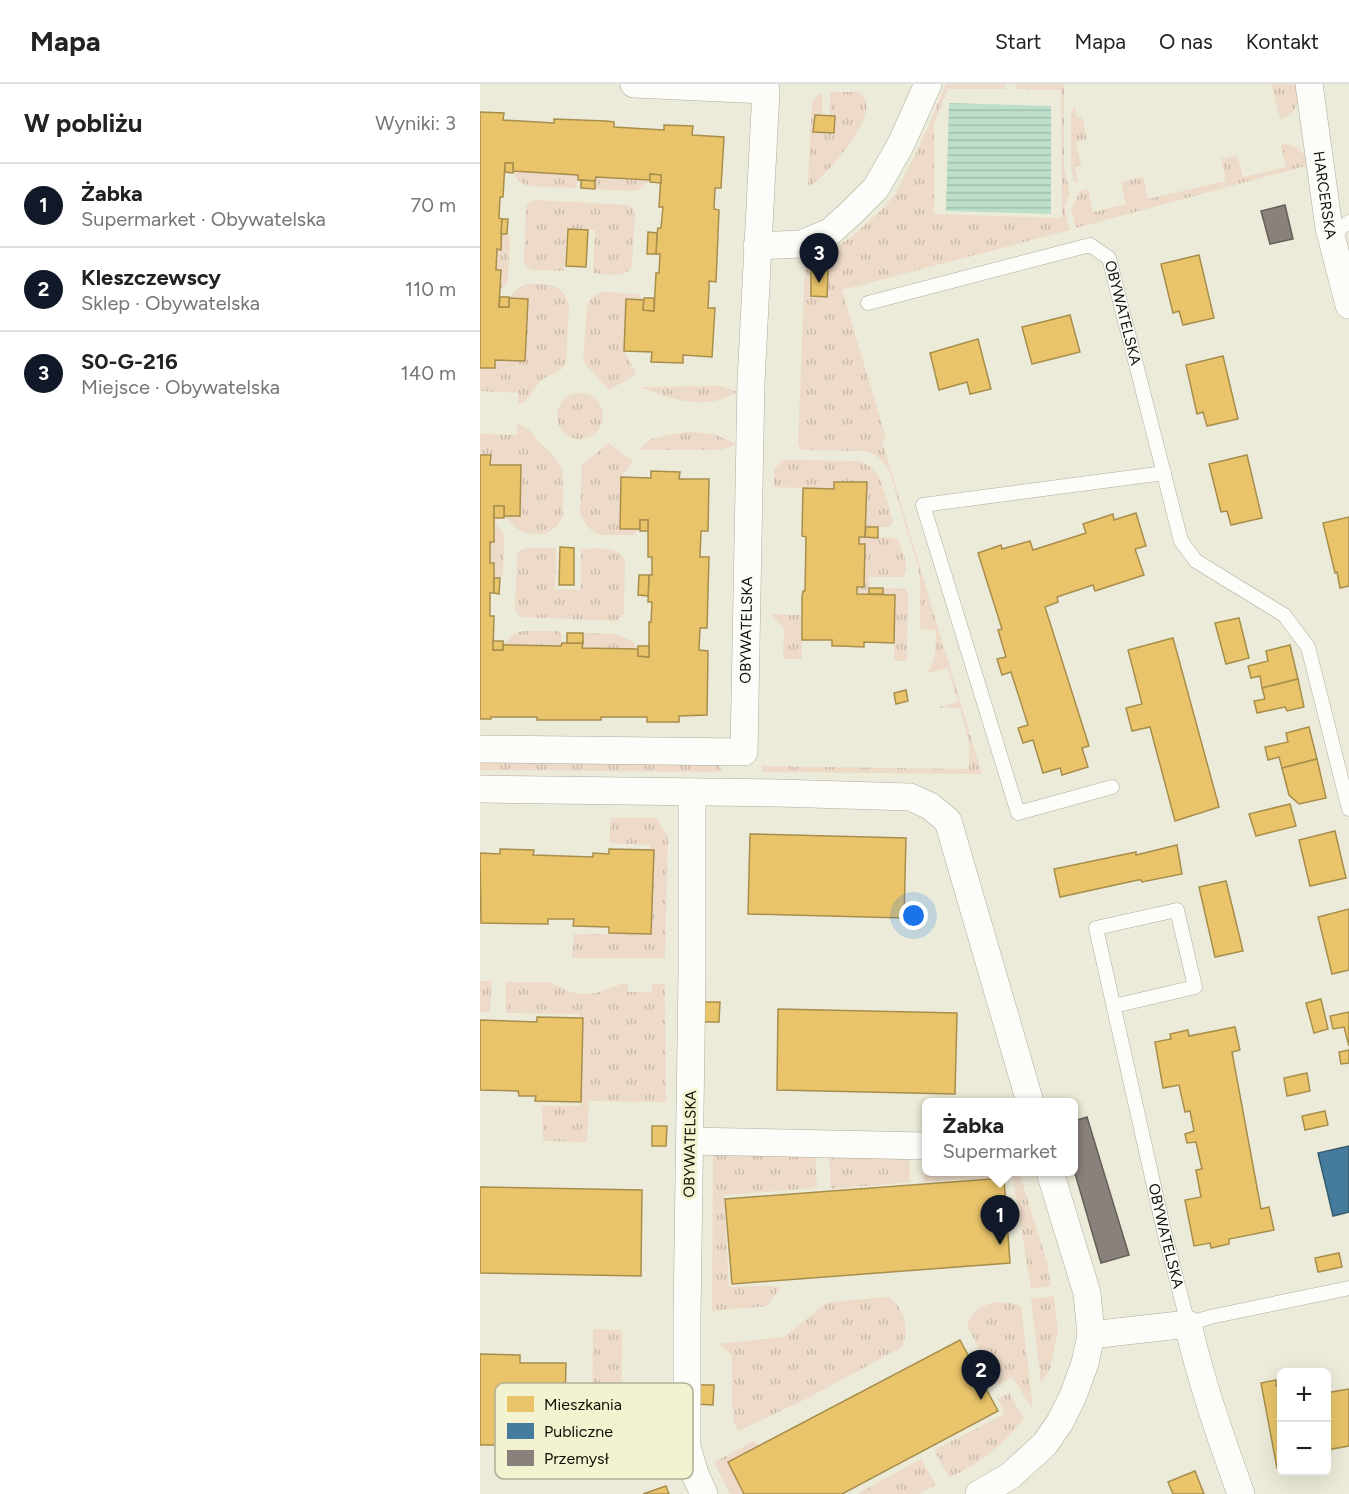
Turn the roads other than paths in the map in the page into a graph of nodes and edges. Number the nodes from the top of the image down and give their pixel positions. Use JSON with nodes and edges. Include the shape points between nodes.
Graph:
{"nodes":[{"id":1,"x":634,"y":84,"type":"edge"},
{"id":2,"x":928,"y":84,"type":"edge"},
{"id":3,"x":1309,"y":84,"type":"edge"},
{"id":4,"x":1339,"y":225,"type":"edge"},
{"id":5,"x":757,"y":246,"type":"junction"},
{"id":6,"x":868,"y":303,"type":"dead end"},
{"id":7,"x":1349,"y":304,"type":"edge"},
{"id":8,"x":1164,"y":473,"type":"junction"},
{"id":9,"x":480,"y":749,"type":"edge"},
{"id":10,"x":1112,"y":787,"type":"dead end"},
{"id":11,"x":480,"y":789,"type":"edge"},
{"id":12,"x":692,"y":792,"type":"junction"},
{"id":13,"x":1349,"y":809,"type":"edge"},
{"id":14,"x":1114,"y":1006,"type":"junction"},
{"id":15,"x":1029,"y":1098,"type":"edge"},
{"id":16,"x":690,"y":1141,"type":"junction"},
{"id":17,"x":922,"y":1146,"type":"edge"},
{"id":18,"x":1051,"y":1176,"type":"edge"},
{"id":19,"x":1349,"y":1288,"type":"edge"},
{"id":20,"x":1188,"y":1324,"type":"junction"},
{"id":21,"x":1091,"y":1335,"type":"junction"},
{"id":22,"x":688,"y":1383,"type":"edge"},
{"id":23,"x":693,"y":1467,"type":"edge"},
{"id":24,"x":704,"y":1494,"type":"edge"},
{"id":25,"x":979,"y":1494,"type":"edge"},
{"id":26,"x":1241,"y":1494,"type":"edge"}],
"edges":[{"from":1,"to":5,"type":"street","name":"OBYWATELSKA","via":[[766,90]]},
{"from":2,"to":5,"type":"street","via":[[876,188],[851,213],[830,232],[801,244]]},
{"from":3,"to":4,"type":"street","name":"HARCERSKA"},
{"from":4,"to":7,"type":"street","name":"HARCERSKA"},
{"from":5,"to":9,"type":"street","name":"OBYWATELSKA","via":[[744,752]]},
{"from":6,"to":8,"type":"lane","name":"OBYWATELSKA","via":[[1090,245],[1109,258]]},
{"from":8,"to":10,"type":"lane","via":[[923,505],[1018,813]]},
{"from":8,"to":13,"type":"lane","name":"OBYWATELSKA","via":[[1181,541],[1196,561],[1284,615],[1308,647]]},
{"from":11,"to":12,"type":"street"},
{"from":12,"to":15,"type":"street","via":[[910,797],[930,806],[948,821]]},
{"from":12,"to":16,"type":"street","name":"OBYWATELSKA"},
{"from":14,"to":14,"type":"lane","name":"OBYWATELSKA","via":[[1096,928],[1177,910],[1195,987]]},
{"from":14,"to":20,"type":"lane","name":"OBYWATELSKA"},
{"from":16,"to":17,"type":"street"},
{"from":16,"to":22,"type":"street","name":"OBYWATELSKA"},
{"from":18,"to":21,"type":"street","via":[[1086,1293]]},
{"from":19,"to":20,"type":"lane"},
{"from":20,"to":21,"type":"street"},
{"from":20,"to":26,"type":"street","name":"OBYWATELSKA","via":[[1203,1384]]},
{"from":21,"to":25,"type":"street","via":[[1073,1396],[1045,1444],[1010,1476]]},
{"from":23,"to":24,"type":"street","name":"OBYWATELSKA"}]}
